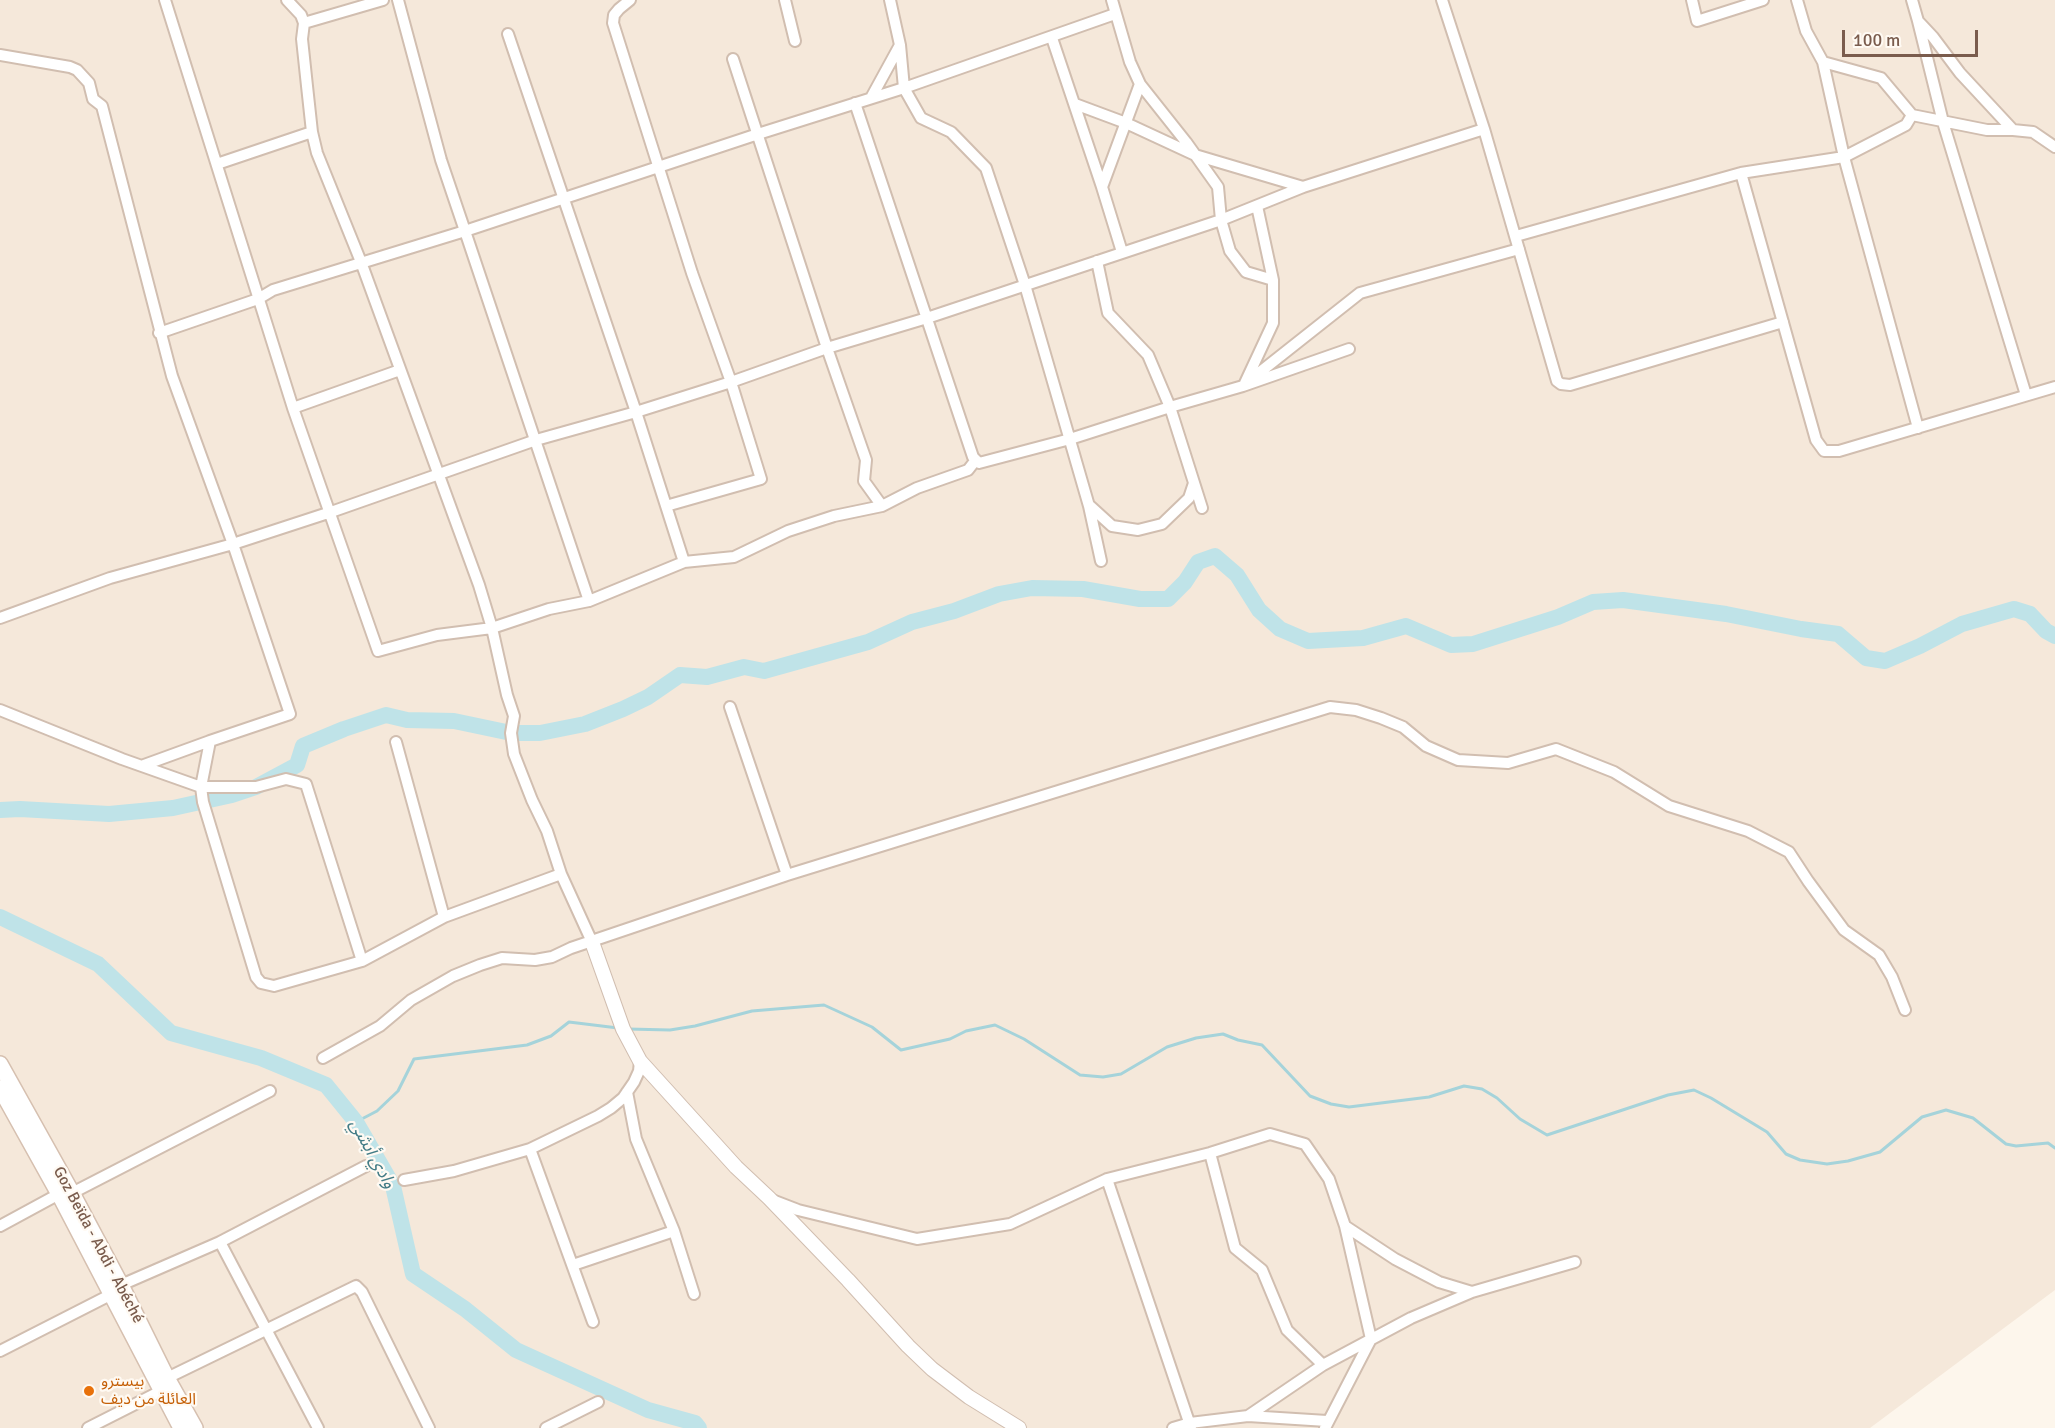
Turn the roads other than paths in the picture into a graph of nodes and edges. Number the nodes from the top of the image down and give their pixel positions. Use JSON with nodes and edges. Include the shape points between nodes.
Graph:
{"nodes":[{"id":1,"x":165,"y":0,"type":"edge"},
{"id":2,"x":287,"y":0,"type":"edge"},
{"id":3,"x":383,"y":0,"type":"edge"},
{"id":4,"x":398,"y":0,"type":"edge"},
{"id":5,"x":630,"y":0,"type":"edge"},
{"id":6,"x":785,"y":0,"type":"edge"},
{"id":7,"x":890,"y":0,"type":"edge"},
{"id":8,"x":1112,"y":0,"type":"edge"},
{"id":9,"x":1442,"y":0,"type":"edge"},
{"id":10,"x":1692,"y":0,"type":"edge"},
{"id":11,"x":1763,"y":0,"type":"edge"},
{"id":12,"x":1797,"y":0,"type":"edge"},
{"id":13,"x":1912,"y":0,"type":"edge"},
{"id":14,"x":1115,"y":14,"type":"junction"},
{"id":15,"x":1918,"y":21,"type":"junction"},
{"id":16,"x":304,"y":23,"type":"junction"},
{"id":17,"x":508,"y":34,"type":"dead end"},
{"id":18,"x":1052,"y":38,"type":"junction"},
{"id":19,"x":795,"y":41,"type":"dead end"},
{"id":20,"x":900,"y":45,"type":"junction"},
{"id":21,"x":0,"y":55,"type":"edge"},
{"id":22,"x":733,"y":58,"type":"dead end"},
{"id":23,"x":1823,"y":62,"type":"junction"},
{"id":24,"x":1140,"y":84,"type":"junction"},
{"id":25,"x":904,"y":88,"type":"junction"},
{"id":26,"x":871,"y":98,"type":"junction"},
{"id":27,"x":855,"y":103,"type":"junction"},
{"id":28,"x":1075,"y":104,"type":"junction"},
{"id":29,"x":1912,"y":115,"type":"junction"},
{"id":30,"x":1943,"y":122,"type":"junction"},
{"id":31,"x":1126,"y":123,"type":"junction"},
{"id":32,"x":1484,"y":129,"type":"junction"},
{"id":33,"x":2013,"y":130,"type":"junction"},
{"id":34,"x":312,"y":132,"type":"junction"},
{"id":35,"x":758,"y":134,"type":"junction"},
{"id":36,"x":2054,"y":148,"type":"edge"},
{"id":37,"x":1195,"y":154,"type":"junction"},
{"id":38,"x":1844,"y":157,"type":"junction"},
{"id":39,"x":216,"y":164,"type":"junction"},
{"id":40,"x":658,"y":167,"type":"junction"},
{"id":41,"x":1741,"y":173,"type":"junction"},
{"id":42,"x":1102,"y":187,"type":"junction"},
{"id":43,"x":1303,"y":187,"type":"junction"},
{"id":44,"x":564,"y":199,"type":"junction"},
{"id":45,"x":1257,"y":206,"type":"junction"},
{"id":46,"x":1221,"y":220,"type":"junction"},
{"id":47,"x":465,"y":231,"type":"junction"},
{"id":48,"x":1516,"y":236,"type":"junction"},
{"id":49,"x":1519,"y":249,"type":"junction"},
{"id":50,"x":1122,"y":252,"type":"junction"},
{"id":51,"x":1097,"y":261,"type":"junction"},
{"id":52,"x":361,"y":262,"type":"junction"},
{"id":53,"x":1273,"y":280,"type":"junction"},
{"id":54,"x":1025,"y":285,"type":"junction"},
{"id":55,"x":258,"y":299,"type":"junction"},
{"id":56,"x":927,"y":318,"type":"junction"},
{"id":57,"x":1783,"y":322,"type":"junction"},
{"id":58,"x":159,"y":333,"type":"junction"},
{"id":59,"x":827,"y":348,"type":"junction"},
{"id":60,"x":1349,"y":349,"type":"dead end"},
{"id":61,"x":400,"y":370,"type":"junction"},
{"id":62,"x":731,"y":382,"type":"junction"},
{"id":63,"x":1243,"y":386,"type":"junction"},
{"id":64,"x":2055,"y":387,"type":"edge"},
{"id":65,"x":2026,"y":395,"type":"junction"},
{"id":66,"x":1170,"y":407,"type":"junction"},
{"id":67,"x":293,"y":408,"type":"junction"},
{"id":68,"x":636,"y":412,"type":"junction"},
{"id":69,"x":1918,"y":428,"type":"junction"},
{"id":70,"x":1070,"y":439,"type":"junction"},
{"id":71,"x":536,"y":440,"type":"junction"},
{"id":72,"x":975,"y":461,"type":"junction"},
{"id":73,"x":438,"y":474,"type":"junction"},
{"id":74,"x":1194,"y":482,"type":"junction"},
{"id":75,"x":666,"y":506,"type":"junction"},
{"id":76,"x":882,"y":506,"type":"junction"},
{"id":77,"x":1089,"y":506,"type":"junction"},
{"id":78,"x":1202,"y":508,"type":"dead end"},
{"id":79,"x":331,"y":512,"type":"junction"},
{"id":80,"x":233,"y":544,"type":"junction"},
{"id":81,"x":1101,"y":561,"type":"dead end"},
{"id":82,"x":684,"y":562,"type":"junction"},
{"id":83,"x":589,"y":601,"type":"junction"},
{"id":84,"x":0,"y":618,"type":"edge"},
{"id":85,"x":492,"y":628,"type":"junction"},
{"id":86,"x":730,"y":707,"type":"dead end"},
{"id":87,"x":0,"y":710,"type":"edge"},
{"id":88,"x":210,"y":741,"type":"junction"},
{"id":89,"x":396,"y":742,"type":"dead end"},
{"id":90,"x":144,"y":765,"type":"junction"},
{"id":91,"x":201,"y":787,"type":"junction"},
{"id":92,"x":561,"y":874,"type":"junction"},
{"id":93,"x":787,"y":874,"type":"junction"},
{"id":94,"x":444,"y":917,"type":"junction"},
{"id":95,"x":592,"y":942,"type":"junction"},
{"id":96,"x":362,"y":961,"type":"junction"},
{"id":97,"x":1905,"y":1010,"type":"dead end"},
{"id":98,"x":323,"y":1058,"type":"dead end"},
{"id":99,"x":640,"y":1061,"type":"junction"},
{"id":100,"x":0,"y":1064,"type":"edge"},
{"id":101,"x":0,"y":1088,"type":"edge"},
{"id":102,"x":270,"y":1091,"type":"dead end"},
{"id":103,"x":627,"y":1092,"type":"junction"},
{"id":104,"x":4,"y":1104,"type":"edge"},
{"id":105,"x":530,"y":1149,"type":"junction"},
{"id":106,"x":1210,"y":1153,"type":"junction"},
{"id":107,"x":366,"y":1166,"type":"dead end"},
{"id":108,"x":1107,"y":1179,"type":"junction"},
{"id":109,"x":404,"y":1180,"type":"dead end"},
{"id":110,"x":65,"y":1194,"type":"junction"},
{"id":111,"x":769,"y":1198,"type":"junction"},
{"id":112,"x":0,"y":1226,"type":"edge"},
{"id":113,"x":1345,"y":1226,"type":"junction"},
{"id":114,"x":674,"y":1231,"type":"junction"},
{"id":115,"x":220,"y":1242,"type":"junction"},
{"id":116,"x":1575,"y":1262,"type":"dead end"},
{"id":117,"x":573,"y":1264,"type":"junction"},
{"id":118,"x":116,"y":1289,"type":"junction"},
{"id":119,"x":1472,"y":1292,"type":"junction"},
{"id":120,"x":694,"y":1294,"type":"dead end"},
{"id":121,"x":593,"y":1322,"type":"dead end"},
{"id":122,"x":267,"y":1330,"type":"junction"},
{"id":123,"x":1371,"y":1339,"type":"junction"},
{"id":124,"x":0,"y":1351,"type":"edge"},
{"id":125,"x":1323,"y":1365,"type":"junction"},
{"id":126,"x":164,"y":1384,"type":"junction"},
{"id":127,"x":598,"y":1402,"type":"dead end"},
{"id":128,"x":1248,"y":1416,"type":"junction"},
{"id":129,"x":1191,"y":1425,"type":"edge"},
{"id":130,"x":1326,"y":1425,"type":"edge"},
{"id":131,"x":88,"y":1428,"type":"edge"},
{"id":132,"x":181,"y":1428,"type":"edge"},
{"id":133,"x":195,"y":1428,"type":"edge"},
{"id":134,"x":318,"y":1428,"type":"edge"},
{"id":135,"x":429,"y":1428,"type":"edge"},
{"id":136,"x":546,"y":1428,"type":"edge"},
{"id":137,"x":1019,"y":1428,"type":"edge"},
{"id":138,"x":1173,"y":1428,"type":"edge"}],
"edges":[{"from":1,"to":39,"type":"street"},
{"from":2,"to":16,"type":"street"},
{"from":3,"to":16,"type":"street"},
{"from":4,"to":47,"type":"street","via":[[441,160]]},
{"from":5,"to":40,"type":"street","via":[[614,15],[613,23]]},
{"from":6,"to":19,"type":"street"},
{"from":7,"to":20,"type":"street"},
{"from":8,"to":14,"type":"street"},
{"from":9,"to":32,"type":"street"},
{"from":10,"to":11,"type":"street","via":[[1697,21]]},
{"from":12,"to":23,"type":"street","via":[[1806,32]]},
{"from":13,"to":15,"type":"street"},
{"from":14,"to":18,"type":"street"},
{"from":14,"to":24,"type":"street"},
{"from":15,"to":30,"type":"street"},
{"from":15,"to":33,"type":"street"},
{"from":16,"to":34,"type":"street","via":[[302,39]]},
{"from":17,"to":44,"type":"street"},
{"from":18,"to":25,"type":"street"},
{"from":18,"to":28,"type":"street"},
{"from":20,"to":25,"type":"street"},
{"from":20,"to":26,"type":"street"},
{"from":21,"to":58,"type":"street","via":[[78,70],[93,99],[102,106]]},
{"from":22,"to":35,"type":"street"},
{"from":23,"to":29,"type":"street","via":[[1881,78]]},
{"from":23,"to":38,"type":"street"},
{"from":24,"to":31,"type":"street"},
{"from":24,"to":37,"type":"street"},
{"from":25,"to":26,"type":"street"},
{"from":25,"to":54,"type":"street","via":[[921,118],[951,132],[986,168]]},
{"from":26,"to":27,"type":"street"},
{"from":27,"to":35,"type":"street"},
{"from":27,"to":56,"type":"street"},
{"from":28,"to":31,"type":"street"},
{"from":28,"to":42,"type":"street"},
{"from":29,"to":30,"type":"street"},
{"from":29,"to":38,"type":"street","via":[[1906,125]]},
{"from":30,"to":33,"type":"street"},
{"from":30,"to":65,"type":"street"},
{"from":31,"to":37,"type":"street"},
{"from":31,"to":42,"type":"street"},
{"from":32,"to":43,"type":"street"},
{"from":32,"to":48,"type":"street"},
{"from":33,"to":36,"type":"street","via":[[2033,132]]},
{"from":34,"to":39,"type":"street"},
{"from":34,"to":52,"type":"street"},
{"from":35,"to":40,"type":"street"},
{"from":35,"to":59,"type":"street"},
{"from":37,"to":43,"type":"street"},
{"from":37,"to":46,"type":"street","via":[[1218,188]]},
{"from":38,"to":41,"type":"street"},
{"from":38,"to":69,"type":"street"},
{"from":39,"to":55,"type":"street"},
{"from":40,"to":44,"type":"street"},
{"from":40,"to":62,"type":"street"},
{"from":41,"to":48,"type":"street"},
{"from":41,"to":57,"type":"street"},
{"from":42,"to":50,"type":"street"},
{"from":43,"to":45,"type":"street"},
{"from":44,"to":47,"type":"street"},
{"from":44,"to":68,"type":"street"},
{"from":45,"to":46,"type":"street"},
{"from":45,"to":53,"type":"street"},
{"from":46,"to":50,"type":"street"},
{"from":46,"to":53,"type":"street","via":[[1230,251],[1246,272]]},
{"from":47,"to":52,"type":"street"},
{"from":47,"to":71,"type":"street"},
{"from":48,"to":49,"type":"street"},
{"from":49,"to":57,"type":"street","via":[[1561,384],[1570,385]]},
{"from":49,"to":63,"type":"street","via":[[1360,293]]},
{"from":50,"to":51,"type":"street"},
{"from":51,"to":54,"type":"street"},
{"from":51,"to":66,"type":"street","via":[[1108,314],[1148,355]]},
{"from":52,"to":55,"type":"street","via":[[273,290]]},
{"from":52,"to":61,"type":"street"},
{"from":53,"to":63,"type":"street","via":[[1273,323]]},
{"from":54,"to":56,"type":"street"},
{"from":54,"to":70,"type":"street"},
{"from":55,"to":58,"type":"street"},
{"from":55,"to":67,"type":"street"},
{"from":56,"to":59,"type":"street"},
{"from":56,"to":72,"type":"street"},
{"from":57,"to":69,"type":"street","via":[[1816,440],[1824,451],[1839,452]]},
{"from":58,"to":80,"type":"street"},
{"from":59,"to":62,"type":"street"},
{"from":59,"to":76,"type":"street","via":[[866,460],[864,481]]},
{"from":60,"to":63,"type":"street"},
{"from":61,"to":67,"type":"street"},
{"from":61,"to":73,"type":"street"},
{"from":62,"to":68,"type":"street"},
{"from":62,"to":75,"type":"street","via":[[761,479]]},
{"from":63,"to":66,"type":"street"},
{"from":64,"to":65,"type":"street"},
{"from":65,"to":69,"type":"street"},
{"from":66,"to":70,"type":"street"},
{"from":66,"to":74,"type":"street"},
{"from":67,"to":79,"type":"street"},
{"from":68,"to":71,"type":"street"},
{"from":68,"to":75,"type":"street"},
{"from":70,"to":72,"type":"street","via":[[984,463]]},
{"from":70,"to":77,"type":"street"},
{"from":71,"to":73,"type":"street"},
{"from":71,"to":83,"type":"street"},
{"from":72,"to":76,"type":"street","via":[[968,470],[917,488]]},
{"from":73,"to":79,"type":"street"},
{"from":73,"to":85,"type":"street"},
{"from":74,"to":77,"type":"street","via":[[1189,498],[1162,524],[1137,530],[1112,526]]},
{"from":74,"to":78,"type":"street"},
{"from":75,"to":82,"type":"street"},
{"from":76,"to":82,"type":"street","via":[[788,531],[734,557]]},
{"from":77,"to":81,"type":"street"},
{"from":79,"to":80,"type":"street"},
{"from":79,"to":85,"type":"street","via":[[378,651],[426,638]]},
{"from":80,"to":84,"type":"street","via":[[110,578]]},
{"from":80,"to":88,"type":"street","via":[[290,714]]},
{"from":82,"to":83,"type":"street"},
{"from":83,"to":85,"type":"street","via":[[549,609]]},
{"from":85,"to":92,"type":"street","via":[[514,716],[514,754]]},
{"from":86,"to":93,"type":"street"},
{"from":87,"to":90,"type":"street"},
{"from":88,"to":90,"type":"street"},
{"from":88,"to":91,"type":"street"},
{"from":89,"to":94,"type":"street"},
{"from":90,"to":91,"type":"street"},
{"from":91,"to":96,"type":"street","via":[[256,787],[286,779],[306,784]]},
{"from":91,"to":96,"type":"street","via":[[256,977],[261,983],[282,984]]},
{"from":92,"to":94,"type":"street"},
{"from":92,"to":95,"type":"street"},
{"from":93,"to":95,"type":"street"},
{"from":93,"to":97,"type":"street","via":[[1330,707],[1356,710],[1403,727],[1419,742],[1458,760],[1508,763],[1556,749],[1614,772],[1668,806],[1748,831],[1790,852],[1844,930],[1880,955]]},
{"from":94,"to":96,"type":"street"},
{"from":95,"to":98,"type":"street","via":[[552,957],[502,958],[453,976],[411,1000],[380,1026]]},
{"from":95,"to":99,"type":"street","via":[[623,1029]]},
{"from":99,"to":103,"type":"street"},
{"from":99,"to":111,"type":"street"},
{"from":100,"to":110,"type":"main road","name":"Goz Beïda - Abdi - Abéché"},
{"from":101,"to":104,"type":"main road"},
{"from":102,"to":110,"type":"street"},
{"from":103,"to":105,"type":"street","via":[[611,1108]]},
{"from":103,"to":114,"type":"street","via":[[636,1139]]},
{"from":104,"to":110,"type":"main road"},
{"from":105,"to":109,"type":"street","via":[[454,1171]]},
{"from":105,"to":117,"type":"street"},
{"from":106,"to":108,"type":"street"},
{"from":106,"to":113,"type":"street","via":[[1270,1134],[1305,1144],[1329,1179]]},
{"from":106,"to":125,"type":"street","via":[[1235,1248],[1262,1270],[1287,1330]]},
{"from":107,"to":115,"type":"street"},
{"from":108,"to":111,"type":"street","via":[[1010,1224],[917,1239],[798,1210]]},
{"from":108,"to":129,"type":"street"},
{"from":110,"to":112,"type":"street"},
{"from":110,"to":118,"type":"main road"},
{"from":111,"to":137,"type":"street","via":[[932,1370]]},
{"from":113,"to":119,"type":"street","via":[[1430,1278]]},
{"from":113,"to":123,"type":"street"},
{"from":114,"to":117,"type":"street"},
{"from":114,"to":120,"type":"street"},
{"from":115,"to":118,"type":"street"},
{"from":115,"to":122,"type":"street"},
{"from":116,"to":119,"type":"street"},
{"from":117,"to":121,"type":"street"},
{"from":118,"to":124,"type":"street"},
{"from":118,"to":126,"type":"main road"},
{"from":119,"to":123,"type":"street"},
{"from":122,"to":126,"type":"street"},
{"from":122,"to":134,"type":"street"},
{"from":122,"to":135,"type":"street","via":[[356,1286]]},
{"from":123,"to":125,"type":"street"},
{"from":123,"to":130,"type":"street"},
{"from":125,"to":128,"type":"street"},
{"from":126,"to":131,"type":"street"},
{"from":126,"to":132,"type":"main road"},
{"from":126,"to":133,"type":"main road"},
{"from":127,"to":136,"type":"street"},
{"from":128,"to":129,"type":"street"},
{"from":128,"to":130,"type":"street"},
{"from":129,"to":138,"type":"street"}]}
